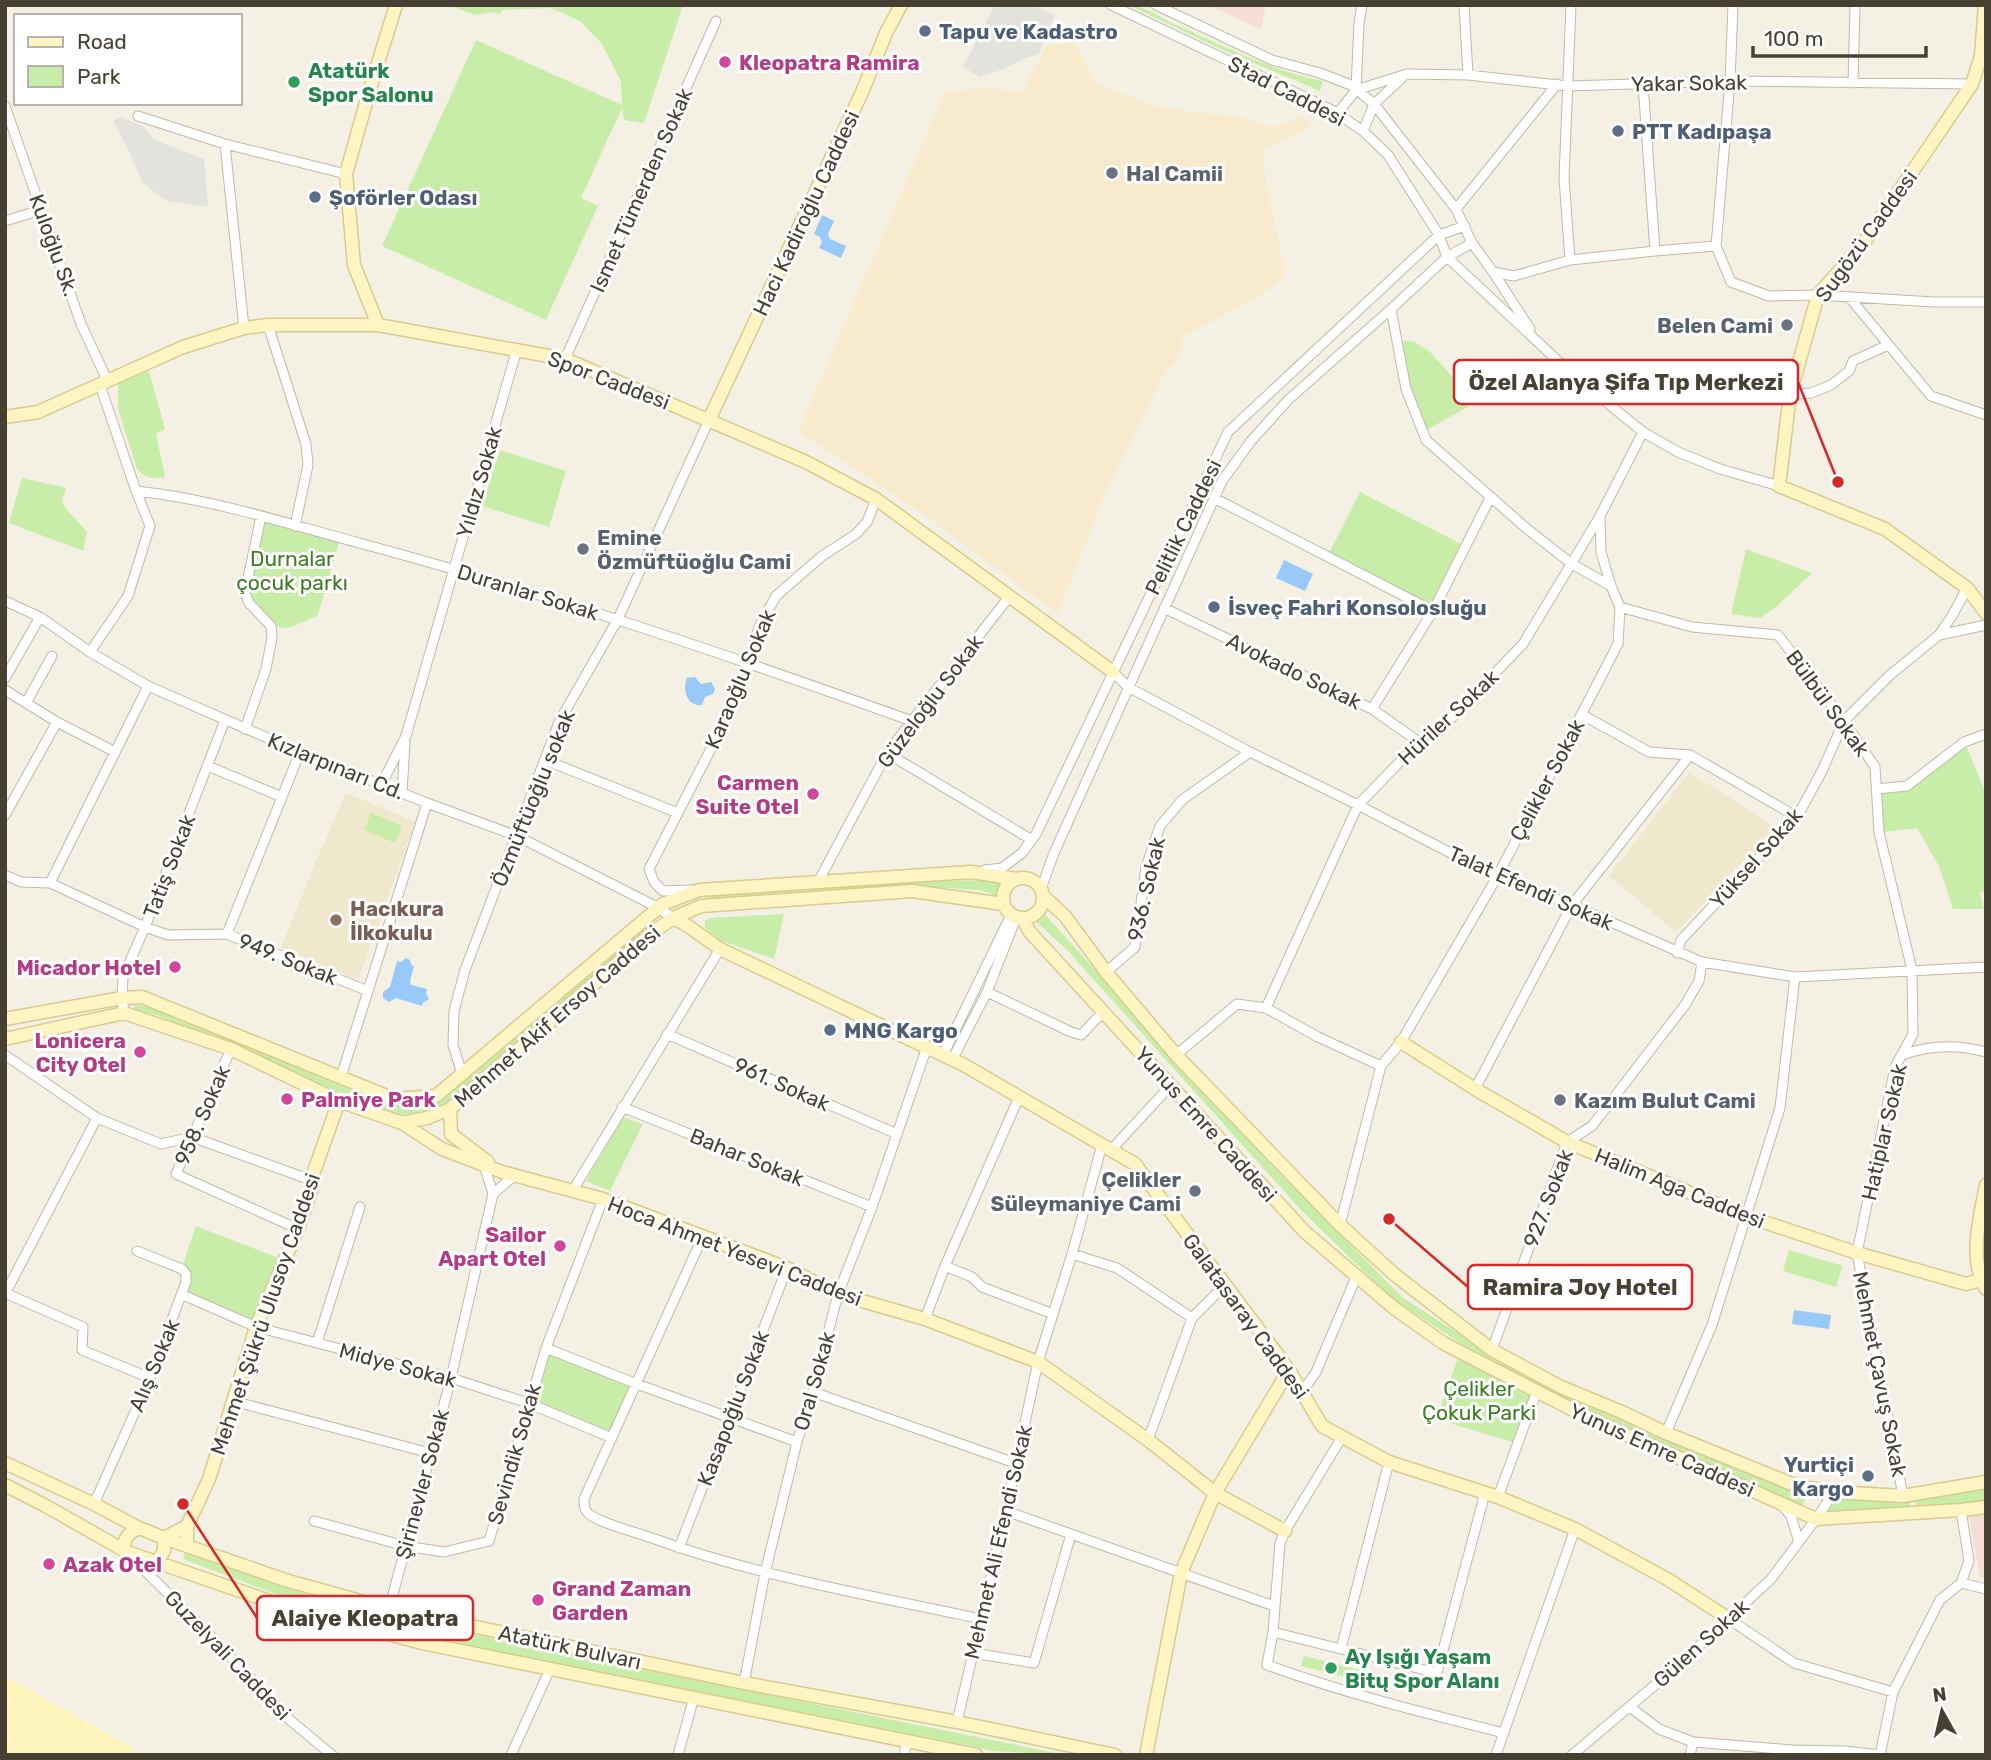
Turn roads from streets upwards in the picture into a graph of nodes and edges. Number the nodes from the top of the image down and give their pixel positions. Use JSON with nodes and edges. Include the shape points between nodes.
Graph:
{"nodes":[{"id":1,"x":396,"y":5,"type":"edge"},
{"id":2,"x":901,"y":5,"type":"edge"},
{"id":3,"x":1111,"y":5,"type":"edge"},
{"id":4,"x":1156,"y":5,"type":"edge"},
{"id":5,"x":1362,"y":5,"type":"edge"},
{"id":6,"x":1464,"y":5,"type":"edge"},
{"id":7,"x":1571,"y":5,"type":"edge"},
{"id":8,"x":1734,"y":5,"type":"edge"},
{"id":9,"x":1855,"y":5,"type":"edge"},
{"id":10,"x":1985,"y":5,"type":"edge"},
{"id":11,"x":716,"y":21,"type":"dead end"},
{"id":12,"x":1407,"y":74,"type":"junction"},
{"id":13,"x":1468,"y":75,"type":"junction"},
{"id":14,"x":1730,"y":81,"type":"junction"},
{"id":15,"x":1853,"y":83,"type":"junction"},
{"id":16,"x":1557,"y":84,"type":"junction"},
{"id":17,"x":1643,"y":84,"type":"junction"},
{"id":18,"x":1972,"y":84,"type":"junction"},
{"id":19,"x":1986,"y":84,"type":"edge"},
{"id":20,"x":1568,"y":86,"type":"junction"},
{"id":21,"x":1356,"y":90,"type":"junction"},
{"id":22,"x":1374,"y":104,"type":"junction"},
{"id":23,"x":5,"y":106,"type":"edge"},
{"id":24,"x":1337,"y":114,"type":"junction"},
{"id":25,"x":138,"y":116,"type":"dead end"},
{"id":26,"x":1363,"y":131,"type":"junction"},
{"id":27,"x":225,"y":145,"type":"junction"},
{"id":28,"x":346,"y":174,"type":"junction"},
{"id":29,"x":1456,"y":209,"type":"junction"},
{"id":30,"x":41,"y":210,"type":"junction"},
{"id":31,"x":5,"y":221,"type":"edge"},
{"id":32,"x":1465,"y":226,"type":"junction"},
{"id":33,"x":1439,"y":235,"type":"junction"},
{"id":34,"x":1472,"y":243,"type":"junction"},
{"id":35,"x":1716,"y":247,"type":"junction"},
{"id":36,"x":1655,"y":251,"type":"junction"},
{"id":37,"x":1447,"y":257,"type":"junction"},
{"id":38,"x":1570,"y":260,"type":"junction"},
{"id":39,"x":1493,"y":272,"type":"junction"},
{"id":40,"x":1818,"y":295,"type":"junction"},
{"id":41,"x":1849,"y":297,"type":"junction"},
{"id":42,"x":1986,"y":302,"type":"edge"},
{"id":43,"x":1391,"y":309,"type":"junction"},
{"id":44,"x":268,"y":325,"type":"junction"},
{"id":45,"x":378,"y":326,"type":"junction"},
{"id":46,"x":244,"y":328,"type":"junction"},
{"id":47,"x":1539,"y":342,"type":"junction"},
{"id":48,"x":1888,"y":345,"type":"junction"},
{"id":49,"x":517,"y":349,"type":"junction"},
{"id":50,"x":565,"y":359,"type":"junction"},
{"id":51,"x":104,"y":383,"type":"junction"},
{"id":52,"x":1790,"y":394,"type":"junction"},
{"id":53,"x":1986,"y":415,"type":"edge"},
{"id":54,"x":5,"y":417,"type":"edge"},
{"id":55,"x":709,"y":420,"type":"junction"},
{"id":56,"x":1643,"y":432,"type":"junction"},
{"id":57,"x":1779,"y":486,"type":"junction"},
{"id":58,"x":136,"y":491,"type":"junction"},
{"id":59,"x":1214,"y":498,"type":"junction"},
{"id":60,"x":1490,"y":498,"type":"junction"},
{"id":61,"x":876,"y":499,"type":"junction"},
{"id":62,"x":261,"y":516,"type":"junction"},
{"id":63,"x":1600,"y":516,"type":"junction"},
{"id":64,"x":295,"y":526,"type":"junction"},
{"id":65,"x":1572,"y":564,"type":"junction"},
{"id":66,"x":454,"y":569,"type":"junction"},
{"id":67,"x":1611,"y":586,"type":"junction"},
{"id":68,"x":1967,"y":588,"type":"junction"},
{"id":69,"x":1009,"y":597,"type":"junction"},
{"id":70,"x":5,"y":601,"type":"edge"},
{"id":71,"x":1620,"y":607,"type":"junction"},
{"id":72,"x":1164,"y":608,"type":"junction"},
{"id":73,"x":1433,"y":611,"type":"junction"},
{"id":74,"x":1986,"y":613,"type":"edge"},
{"id":75,"x":40,"y":617,"type":"junction"},
{"id":76,"x":618,"y":619,"type":"junction"},
{"id":77,"x":1986,"y":625,"type":"edge"},
{"id":78,"x":1939,"y":635,"type":"junction"},
{"id":79,"x":90,"y":652,"type":"junction"},
{"id":80,"x":52,"y":656,"type":"dead end"},
{"id":81,"x":749,"y":663,"type":"junction"},
{"id":82,"x":1113,"y":672,"type":"junction"},
{"id":83,"x":5,"y":678,"type":"edge"},
{"id":84,"x":148,"y":685,"type":"junction"},
{"id":85,"x":1128,"y":687,"type":"junction"},
{"id":86,"x":5,"y":690,"type":"edge"},
{"id":87,"x":26,"y":703,"type":"junction"},
{"id":88,"x":1372,"y":709,"type":"junction"},
{"id":89,"x":1581,"y":714,"type":"junction"},
{"id":90,"x":225,"y":720,"type":"junction"},
{"id":91,"x":912,"y":721,"type":"junction"},
{"id":92,"x":1844,"y":721,"type":"junction"},
{"id":93,"x":57,"y":722,"type":"junction"},
{"id":94,"x":245,"y":729,"type":"junction"},
{"id":95,"x":1986,"y":734,"type":"edge"},
{"id":96,"x":406,"y":736,"type":"junction"},
{"id":97,"x":1419,"y":742,"type":"junction"},
{"id":98,"x":116,"y":752,"type":"junction"},
{"id":99,"x":300,"y":752,"type":"junction"},
{"id":100,"x":1250,"y":752,"type":"junction"},
{"id":101,"x":887,"y":753,"type":"junction"},
{"id":102,"x":1690,"y":755,"type":"junction"},
{"id":103,"x":545,"y":760,"type":"junction"},
{"id":104,"x":208,"y":766,"type":"junction"},
{"id":105,"x":381,"y":785,"type":"junction"},
{"id":106,"x":1876,"y":789,"type":"junction"},
{"id":107,"x":402,"y":793,"type":"junction"},
{"id":108,"x":282,"y":797,"type":"junction"},
{"id":109,"x":427,"y":803,"type":"junction"},
{"id":110,"x":1358,"y":805,"type":"junction"},
{"id":111,"x":678,"y":813,"type":"junction"},
{"id":112,"x":5,"y":815,"type":"edge"},
{"id":113,"x":1797,"y":817,"type":"junction"},
{"id":114,"x":517,"y":836,"type":"junction"},
{"id":115,"x":1032,"y":840,"type":"junction"},
{"id":116,"x":971,"y":872,"type":"junction"},
{"id":117,"x":5,"y":875,"type":"edge"},
{"id":118,"x":1497,"y":877,"type":"junction"},
{"id":119,"x":1017,"y":879,"type":"junction"},
{"id":120,"x":50,"y":883,"type":"junction"},
{"id":121,"x":818,"y":883,"type":"junction"},
{"id":122,"x":699,"y":890,"type":"junction"},
{"id":123,"x":1042,"y":893,"type":"junction"},
{"id":124,"x":1572,"y":905,"type":"junction"},
{"id":125,"x":659,"y":908,"type":"junction"},
{"id":126,"x":1013,"y":914,"type":"junction"},
{"id":127,"x":673,"y":918,"type":"junction"},
{"id":128,"x":145,"y":927,"type":"junction"},
{"id":129,"x":227,"y":934,"type":"junction"},
{"id":130,"x":720,"y":948,"type":"junction"},
{"id":131,"x":1677,"y":953,"type":"junction"},
{"id":132,"x":1702,"y":962,"type":"junction"},
{"id":133,"x":1986,"y":967,"type":"edge"},
{"id":134,"x":1912,"y":971,"type":"junction"},
{"id":135,"x":1106,"y":972,"type":"junction"},
{"id":136,"x":1795,"y":977,"type":"junction"},
{"id":137,"x":368,"y":991,"type":"junction"},
{"id":138,"x":987,"y":992,"type":"junction"},
{"id":139,"x":121,"y":998,"type":"junction"},
{"id":140,"x":1266,"y":1008,"type":"junction"},
{"id":141,"x":1103,"y":1012,"type":"junction"},
{"id":142,"x":124,"y":1013,"type":"junction"},
{"id":143,"x":5,"y":1019,"type":"edge"},
{"id":144,"x":667,"y":1034,"type":"junction"},
{"id":145,"x":5,"y":1039,"type":"edge"},
{"id":146,"x":1401,"y":1042,"type":"junction"},
{"id":147,"x":927,"y":1047,"type":"junction"},
{"id":148,"x":232,"y":1049,"type":"junction"},
{"id":149,"x":1986,"y":1052,"type":"edge"},
{"id":150,"x":5,"y":1055,"type":"edge"},
{"id":151,"x":1176,"y":1055,"type":"junction"},
{"id":152,"x":1902,"y":1055,"type":"junction"},
{"id":153,"x":947,"y":1057,"type":"junction"},
{"id":154,"x":1381,"y":1066,"type":"junction"},
{"id":155,"x":462,"y":1074,"type":"junction"},
{"id":156,"x":341,"y":1077,"type":"junction"},
{"id":157,"x":1171,"y":1086,"type":"junction"},
{"id":158,"x":1475,"y":1089,"type":"junction"},
{"id":159,"x":1019,"y":1097,"type":"junction"},
{"id":160,"x":339,"y":1101,"type":"junction"},
{"id":161,"x":622,"y":1107,"type":"junction"},
{"id":162,"x":450,"y":1109,"type":"junction"},
{"id":163,"x":97,"y":1118,"type":"junction"},
{"id":164,"x":402,"y":1123,"type":"junction"},
{"id":165,"x":897,"y":1134,"type":"junction"},
{"id":166,"x":192,"y":1137,"type":"junction"},
{"id":167,"x":1567,"y":1142,"type":"junction"},
{"id":168,"x":1106,"y":1147,"type":"junction"},
{"id":169,"x":484,"y":1166,"type":"junction"},
{"id":170,"x":509,"y":1174,"type":"junction"},
{"id":171,"x":311,"y":1180,"type":"junction"},
{"id":172,"x":1986,"y":1185,"type":"edge"},
{"id":173,"x":573,"y":1190,"type":"junction"},
{"id":174,"x":493,"y":1194,"type":"junction"},
{"id":175,"x":603,"y":1199,"type":"junction"},
{"id":176,"x":360,"y":1207,"type":"dead end"},
{"id":177,"x":872,"y":1207,"type":"junction"},
{"id":178,"x":1746,"y":1216,"type":"junction"},
{"id":179,"x":1340,"y":1225,"type":"junction"},
{"id":180,"x":298,"y":1230,"type":"junction"},
{"id":181,"x":704,"y":1236,"type":"junction"},
{"id":182,"x":137,"y":1251,"type":"dead end"},
{"id":183,"x":1857,"y":1253,"type":"junction"},
{"id":184,"x":1072,"y":1254,"type":"junction"},
{"id":185,"x":945,"y":1266,"type":"junction"},
{"id":186,"x":788,"y":1268,"type":"junction"},
{"id":187,"x":1357,"y":1275,"type":"junction"},
{"id":188,"x":1983,"y":1284,"type":"edge"},
{"id":189,"x":1225,"y":1285,"type":"junction"},
{"id":190,"x":5,"y":1294,"type":"edge"},
{"id":191,"x":838,"y":1294,"type":"junction"},
{"id":192,"x":183,"y":1295,"type":"junction"},
{"id":193,"x":1053,"y":1314,"type":"junction"},
{"id":194,"x":1192,"y":1318,"type":"junction"},
{"id":195,"x":925,"y":1319,"type":"junction"},
{"id":196,"x":256,"y":1327,"type":"junction"},
{"id":197,"x":317,"y":1343,"type":"junction"},
{"id":198,"x":546,"y":1348,"type":"junction"},
{"id":199,"x":1492,"y":1350,"type":"junction"},
{"id":200,"x":1038,"y":1362,"type":"junction"},
{"id":201,"x":1289,"y":1370,"type":"junction"},
{"id":202,"x":150,"y":1378,"type":"junction"},
{"id":203,"x":451,"y":1378,"type":"junction"},
{"id":204,"x":637,"y":1384,"type":"junction"},
{"id":205,"x":1537,"y":1391,"type":"junction"},
{"id":206,"x":813,"y":1392,"type":"junction"},
{"id":207,"x":1302,"y":1392,"type":"junction"},
{"id":208,"x":233,"y":1401,"type":"junction"},
{"id":209,"x":528,"y":1404,"type":"junction"},
{"id":210,"x":729,"y":1417,"type":"junction"},
{"id":211,"x":1666,"y":1433,"type":"junction"},
{"id":212,"x":1342,"y":1437,"type":"junction"},
{"id":213,"x":612,"y":1438,"type":"junction"},
{"id":214,"x":1148,"y":1440,"type":"junction"},
{"id":215,"x":797,"y":1442,"type":"junction"},
{"id":216,"x":430,"y":1453,"type":"junction"},
{"id":217,"x":1389,"y":1462,"type":"junction"},
{"id":218,"x":5,"y":1463,"type":"edge"},
{"id":219,"x":1015,"y":1463,"type":"junction"},
{"id":220,"x":1986,"y":1482,"type":"edge"},
{"id":221,"x":5,"y":1485,"type":"edge"},
{"id":222,"x":1834,"y":1492,"type":"junction"},
{"id":223,"x":1215,"y":1493,"type":"junction"},
{"id":224,"x":1485,"y":1493,"type":"junction"},
{"id":225,"x":1903,"y":1496,"type":"junction"},
{"id":226,"x":1498,"y":1497,"type":"junction"},
{"id":227,"x":94,"y":1504,"type":"junction"},
{"id":228,"x":1781,"y":1504,"type":"junction"},
{"id":229,"x":1986,"y":1507,"type":"edge"},
{"id":230,"x":1961,"y":1510,"type":"junction"},
{"id":231,"x":1006,"y":1511,"type":"junction"},
{"id":232,"x":1816,"y":1519,"type":"junction"},
{"id":233,"x":314,"y":1521,"type":"dead end"},
{"id":234,"x":187,"y":1526,"type":"junction"},
{"id":235,"x":139,"y":1528,"type":"junction"},
{"id":236,"x":1575,"y":1529,"type":"junction"},
{"id":237,"x":1285,"y":1531,"type":"junction"},
{"id":238,"x":1071,"y":1534,"type":"junction"},
{"id":239,"x":164,"y":1538,"type":"junction"},
{"id":240,"x":1799,"y":1542,"type":"junction"},
{"id":241,"x":187,"y":1546,"type":"junction"},
{"id":242,"x":405,"y":1546,"type":"junction"},
{"id":243,"x":679,"y":1548,"type":"junction"},
{"id":244,"x":127,"y":1552,"type":"junction"},
{"id":245,"x":157,"y":1562,"type":"junction"},
{"id":246,"x":765,"y":1573,"type":"junction"},
{"id":247,"x":1181,"y":1573,"type":"junction"},
{"id":248,"x":1961,"y":1583,"type":"junction"},
{"id":249,"x":1986,"y":1589,"type":"edge"},
{"id":250,"x":1274,"y":1606,"type":"junction"},
{"id":251,"x":389,"y":1609,"type":"junction"},
{"id":252,"x":981,"y":1619,"type":"junction"},
{"id":253,"x":1729,"y":1619,"type":"junction"},
{"id":254,"x":1273,"y":1632,"type":"junction"},
{"id":255,"x":1341,"y":1649,"type":"junction"},
{"id":256,"x":973,"y":1653,"type":"junction"},
{"id":257,"x":550,"y":1670,"type":"junction"},
{"id":258,"x":744,"y":1683,"type":"junction"},
{"id":259,"x":1893,"y":1692,"type":"junction"},
{"id":260,"x":694,"y":1697,"type":"junction"},
{"id":261,"x":1630,"y":1707,"type":"junction"},
{"id":262,"x":957,"y":1722,"type":"junction"},
{"id":263,"x":1504,"y":1733,"type":"junction"},
{"id":264,"x":907,"y":1740,"type":"junction"},
{"id":265,"x":1693,"y":1742,"type":"junction"},
{"id":266,"x":332,"y":1755,"type":"edge"},
{"id":267,"x":511,"y":1755,"type":"edge"},
{"id":268,"x":678,"y":1755,"type":"edge"},
{"id":269,"x":904,"y":1755,"type":"edge"},
{"id":270,"x":976,"y":1755,"type":"edge"},
{"id":271,"x":1115,"y":1755,"type":"edge"},
{"id":272,"x":1146,"y":1755,"type":"edge"},
{"id":273,"x":1496,"y":1755,"type":"edge"},
{"id":274,"x":1572,"y":1755,"type":"edge"},
{"id":275,"x":1690,"y":1755,"type":"edge"},
{"id":276,"x":1880,"y":1755,"type":"edge"}],
"edges":[{"from":1,"to":28,"type":"street"},
{"from":2,"to":55,"type":"street","name":"Haci Kadiroğlu Caddesi"},
{"from":3,"to":24,"type":"street","name":"Stad Caddesi"},
{"from":4,"to":21,"type":"street","name":"Stad Caddesi","via":[[1272,60],[1321,73]]},
{"from":5,"to":21,"type":"street"},
{"from":6,"to":13,"type":"street"},
{"from":7,"to":20,"type":"street"},
{"from":8,"to":14,"type":"street"},
{"from":9,"to":15,"type":"street"},
{"from":10,"to":18,"type":"street","name":"Sugözü Caddesi","via":[[1981,56]]},
{"from":11,"to":50,"type":"street","name":"Ismet Tümerden Sokak"},
{"from":12,"to":13,"type":"street","name":"Yakar Sokak"},
{"from":12,"to":21,"type":"street","name":"Yakar Sokak"},
{"from":12,"to":22,"type":"street"},
{"from":13,"to":16,"type":"street","name":"Yakar Sokak"},
{"from":14,"to":15,"type":"street","name":"Yakar Sokak"},
{"from":14,"to":17,"type":"street","name":"Yakar Sokak"},
{"from":14,"to":35,"type":"street"},
{"from":15,"to":18,"type":"street","name":"Yakar Sokak"},
{"from":16,"to":20,"type":"street","name":"Yakar Sokak"},
{"from":16,"to":29,"type":"street"},
{"from":17,"to":20,"type":"street","name":"Yakar Sokak"},
{"from":17,"to":36,"type":"street"},
{"from":18,"to":19,"type":"street"},
{"from":18,"to":40,"type":"street","name":"Sugözü Caddesi","via":[[1863,244]]},
{"from":20,"to":38,"type":"street","via":[[1564,178]]},
{"from":21,"to":22,"type":"street","name":"Stad Caddesi"},
{"from":21,"to":24,"type":"street"},
{"from":22,"to":26,"type":"street"},
{"from":22,"to":29,"type":"street","name":"Stad Caddesi"},
{"from":23,"to":30,"type":"street","name":"Kuloğlu Sk."},
{"from":24,"to":26,"type":"street","name":"Stad Caddesi"},
{"from":25,"to":27,"type":"street"},
{"from":26,"to":33,"type":"street","name":"Stad Caddesi","via":[[1388,155]]},
{"from":27,"to":28,"type":"street"},
{"from":27,"to":46,"type":"street"},
{"from":28,"to":45,"type":"street","via":[[354,265]]},
{"from":29,"to":32,"type":"street","name":"Stad Caddesi"},
{"from":30,"to":31,"type":"street"},
{"from":30,"to":51,"type":"street","name":"Kuloğlu Sk."},
{"from":32,"to":33,"type":"street","name":"Pelitlik Caddesi"},
{"from":32,"to":34,"type":"street","name":"Stad Caddesi"},
{"from":33,"to":37,"type":"street","name":"Stad Caddesi"},
{"from":33,"to":82,"type":"street","name":"Pelitlik Caddesi","via":[[1228,432]]},
{"from":34,"to":37,"type":"street","name":"Pelitlik Caddesi"},
{"from":34,"to":39,"type":"street","name":"Stad Caddesi"},
{"from":35,"to":36,"type":"street"},
{"from":35,"to":40,"type":"street","via":[[1731,282],[1769,296]]},
{"from":36,"to":38,"type":"street"},
{"from":37,"to":43,"type":"street","name":"Pelitlik Caddesi"},
{"from":37,"to":47,"type":"street","name":"Stad Caddesi"},
{"from":38,"to":39,"type":"street","via":[[1514,276]]},
{"from":39,"to":47,"type":"street","name":"Stad Caddesi"},
{"from":40,"to":41,"type":"street"},
{"from":40,"to":52,"type":"street","name":"Sugözü Caddesi"},
{"from":41,"to":42,"type":"street"},
{"from":41,"to":48,"type":"street"},
{"from":43,"to":59,"type":"street","name":"Pelitlik Caddesi","via":[[1289,400],[1251,441]]},
{"from":43,"to":60,"type":"street","via":[[1406,389],[1426,440]]},
{"from":44,"to":45,"type":"street","name":"Spor Caddesi"},
{"from":44,"to":46,"type":"street","name":"Spor Caddesi"},
{"from":44,"to":64,"type":"street","via":[[306,444],[307,465]]},
{"from":45,"to":49,"type":"street","name":"Spor Caddesi"},
{"from":46,"to":51,"type":"street","name":"Spor Caddesi","via":[[183,346]]},
{"from":47,"to":56,"type":"street","name":"Stad Caddesi"},
{"from":48,"to":52,"type":"street","via":[[1853,362],[1849,371],[1830,385],[1811,393]]},
{"from":48,"to":53,"type":"street","via":[[1931,396]]},
{"from":49,"to":50,"type":"street","name":"Spor Caddesi"},
{"from":49,"to":66,"type":"street","name":"Yıldız Sokak"},
{"from":50,"to":55,"type":"street","name":"Spor Caddesi"},
{"from":51,"to":54,"type":"street","name":"Spor Caddesi","via":[[38,412]]},
{"from":51,"to":58,"type":"street","name":"Kuloğlu Sk."},
{"from":52,"to":57,"type":"street","name":"Sugözü Caddesi"},
{"from":55,"to":61,"type":"street","name":"Spor Caddesi","via":[[806,462]]},
{"from":55,"to":76,"type":"street","name":"Özmüftüoğlu sokak"},
{"from":56,"to":57,"type":"street","name":"Stad Caddesi","via":[[1720,469]]},
{"from":56,"to":63,"type":"street","name":"Hüriler Sokak"},
{"from":57,"to":68,"type":"street","via":[[1885,529]]},
{"from":58,"to":62,"type":"street","name":"Duranlar Sokak","via":[[176,495]]},
{"from":58,"to":79,"type":"street","name":"Kuloğlu Sk.","via":[[150,526],[128,596]]},
{"from":59,"to":72,"type":"street","name":"Pelitlik Caddesi"},
{"from":59,"to":73,"type":"street"},
{"from":60,"to":65,"type":"street"},
{"from":60,"to":73,"type":"street"},
{"from":61,"to":69,"type":"street","name":"Spor Caddesi"},
{"from":61,"to":81,"type":"street","name":"Karaoğlu Sokak","via":[[867,522],[856,534],[776,596],[759,627]]},
{"from":62,"to":64,"type":"street","name":"Duranlar Sokak"},
{"from":62,"to":94,"type":"street","via":[[245,593],[271,626],[272,637]]},
{"from":63,"to":65,"type":"street","name":"Hüriler Sokak"},
{"from":63,"to":67,"type":"street","name":"Çelikler Sokak","via":[[1601,552]]},
{"from":64,"to":66,"type":"street","name":"Duranlar Sokak"},
{"from":65,"to":67,"type":"street"},
{"from":65,"to":97,"type":"street","name":"Hüriler Sokak","via":[[1523,645],[1440,730]]},
{"from":66,"to":76,"type":"street","name":"Duranlar Sokak"},
{"from":66,"to":96,"type":"street","name":"Yıldız Sokak"},
{"from":67,"to":71,"type":"street","name":"Çelikler Sokak"},
{"from":68,"to":74,"type":"street"},
{"from":68,"to":78,"type":"street","name":"Yüksel Sokak"},
{"from":69,"to":82,"type":"street","name":"Spor Caddesi"},
{"from":69,"to":91,"type":"street","name":"Güzeloğlu Sokak"},
{"from":70,"to":75,"type":"street","name":"Kızlarpınarı Cd."},
{"from":71,"to":89,"type":"street","name":"Çelikler Sokak","via":[[1618,645]]},
{"from":71,"to":92,"type":"street","name":"Bülbül Sokak","via":[[1692,627],[1778,635]]},
{"from":72,"to":85,"type":"street","name":"Pelitlik Caddesi"},
{"from":72,"to":88,"type":"street","name":"Avokado Sokak"},
{"from":73,"to":88,"type":"street"},
{"from":75,"to":79,"type":"street","name":"Kızlarpınarı Cd."},
{"from":75,"to":83,"type":"street"},
{"from":76,"to":81,"type":"street","name":"Duranlar Sokak"},
{"from":76,"to":103,"type":"street","name":"Özmüftüoğlu sokak","via":[[559,722]]},
{"from":77,"to":78,"type":"street","name":"Yüksel Sokak"},
{"from":78,"to":92,"type":"street","name":"Yüksel Sokak"},
{"from":79,"to":84,"type":"street","name":"Kızlarpınarı Cd."},
{"from":80,"to":87,"type":"street"},
{"from":81,"to":91,"type":"street","name":"Duranlar Sokak"},
{"from":81,"to":111,"type":"street","name":"Karaoğlu Sokak","via":[[732,708]]},
{"from":82,"to":85,"type":"street","name":"Talat Efendi Sokak"},
{"from":82,"to":115,"type":"street","name":"Pelitlik Caddesi"},
{"from":84,"to":90,"type":"street","name":"Kızlarpınarı Cd."},
{"from":84,"to":98,"type":"street"},
{"from":85,"to":100,"type":"street","name":"Talat Efendi Sokak"},
{"from":85,"to":123,"type":"street","name":"Pelitlik Caddesi","via":[[1054,853]]},
{"from":86,"to":87,"type":"street"},
{"from":87,"to":93,"type":"street"},
{"from":88,"to":97,"type":"street","name":"Avokado Sokak"},
{"from":89,"to":102,"type":"street","via":[[1648,752]]},
{"from":89,"to":118,"type":"street","name":"Çelikler Sokak"},
{"from":90,"to":94,"type":"street","name":"Kızlarpınarı Cd."},
{"from":90,"to":104,"type":"street","name":"Tatiş Sokak"},
{"from":91,"to":101,"type":"street","name":"Güzeloğlu Sokak"},
{"from":92,"to":106,"type":"street","name":"Bülbül Sokak","via":[[1875,767]]},
{"from":92,"to":113,"type":"street","name":"Yüksel Sokak"},
{"from":93,"to":98,"type":"street"},
{"from":93,"to":112,"type":"street"},
{"from":94,"to":99,"type":"street","name":"Kızlarpınarı Cd."},
{"from":95,"to":106,"type":"street","via":[[1964,742],[1907,786]]},
{"from":96,"to":105,"type":"street"},
{"from":96,"to":107,"type":"street"},
{"from":97,"to":110,"type":"street","name":"Hüriler Sokak"},
{"from":98,"to":120,"type":"street"},
{"from":99,"to":105,"type":"street","name":"Kızlarpınarı Cd."},
{"from":99,"to":108,"type":"street"},
{"from":100,"to":110,"type":"street","name":"Talat Efendi Sokak"},
{"from":100,"to":135,"type":"street","name":"936. Sokak","via":[[1182,800],[1160,826],[1146,867],[1135,947]]},
{"from":101,"to":115,"type":"street"},
{"from":101,"to":121,"type":"street","name":"Güzeloğlu Sokak"},
{"from":102,"to":113,"type":"street"},
{"from":102,"to":124,"type":"street"},
{"from":103,"to":111,"type":"street"},
{"from":103,"to":114,"type":"street","name":"Özmüftüoğlu sokak"},
{"from":104,"to":108,"type":"street"},
{"from":104,"to":128,"type":"street","name":"Tatiş Sokak"},
{"from":105,"to":107,"type":"street","name":"Kızlarpınarı Cd."},
{"from":106,"to":134,"type":"street","name":"Bülbül Sokak","via":[[1879,832]]},
{"from":107,"to":109,"type":"street","name":"Kızlarpınarı Cd."},
{"from":108,"to":129,"type":"street"},
{"from":109,"to":114,"type":"street","name":"Kızlarpınarı Cd."},
{"from":109,"to":137,"type":"street"},
{"from":110,"to":118,"type":"street","name":"Talat Efendi Sokak"},
{"from":110,"to":140,"type":"street","name":"Hüriler Sokak"},
{"from":111,"to":122,"type":"street","name":"Karaoğlu Sokak","via":[[649,869],[653,882],[663,891]]},
{"from":113,"to":131,"type":"street","name":"Yüksel Sokak","via":[[1681,940]]},
{"from":114,"to":125,"type":"street","name":"Kızlarpınarı Cd."},
{"from":114,"to":155,"type":"street","name":"Özmüftüoğlu sokak","via":[[465,970],[454,1011],[453,1045]]},
{"from":115,"to":116,"type":"street","name":"Pelitlik Caddesi","via":[[1002,868]]},
{"from":116,"to":119,"type":"street"},
{"from":116,"to":121,"type":"street","name":"Mehmet Akif Ersoy Caddesi"},
{"from":117,"to":120,"type":"street","name":"949. Sokak","via":[[21,882]]},
{"from":118,"to":124,"type":"street","name":"Talat Efendi Sokak"},
{"from":118,"to":146,"type":"street","name":"Çelikler Sokak"},
{"from":119,"to":123,"type":"street","via":[[1034,881]]},
{"from":119,"to":126,"type":"street","via":[[1003,892]]},
{"from":120,"to":128,"type":"street","name":"949. Sokak"},
{"from":121,"to":122,"type":"street","name":"Mehmet Akif Ersoy Caddesi"},
{"from":122,"to":125,"type":"street","name":"Mehmet Akif Ersoy Caddesi"},
{"from":123,"to":126,"type":"street","via":[[1043,903],[1036,914]]},
{"from":123,"to":135,"type":"street","name":"Yunus Emre Caddesi"},
{"from":124,"to":131,"type":"street","name":"Talat Efendi Sokak"},
{"from":124,"to":158,"type":"street"},
{"from":125,"to":127,"type":"street","name":"Kızlarpınarı Cd."},
{"from":125,"to":155,"type":"street","name":"Mehmet Akif Ersoy Caddesi"},
{"from":126,"to":127,"type":"street","name":"Mehmet Akif Ersoy Caddesi","via":[[912,891],[701,906]]},
{"from":126,"to":138,"type":"street"},
{"from":126,"to":141,"type":"street","name":"Yunus Emre Caddesi"},
{"from":126,"to":153,"type":"street"},
{"from":127,"to":130,"type":"street","name":"Galatasaray Caddesi"},
{"from":127,"to":162,"type":"street","name":"Mehmet Akif Ersoy Caddesi"},
{"from":128,"to":129,"type":"street","name":"949. Sokak","via":[[168,935]]},
{"from":128,"to":139,"type":"street","name":"Tatiş Sokak","via":[[123,977]]},
{"from":129,"to":137,"type":"street","name":"949. Sokak"},
{"from":130,"to":144,"type":"street"},
{"from":130,"to":147,"type":"street","name":"Galatasaray Caddesi"},
{"from":131,"to":132,"type":"street","name":"Talat Efendi Sokak"},
{"from":132,"to":136,"type":"street","name":"Talat Efendi Sokak"},
{"from":132,"to":167,"type":"street","name":"927. Sokak","via":[[1699,981],[1685,1005],[1592,1126]]},
{"from":133,"to":134,"type":"street","name":"Talat Efendi Sokak"},
{"from":134,"to":136,"type":"street","name":"Talat Efendi Sokak"},
{"from":134,"to":152,"type":"street","name":"Hatiplar Sokak","via":[[1913,1034]]},
{"from":135,"to":151,"type":"street","name":"Yunus Emre Caddesi"},
{"from":136,"to":178,"type":"street","via":[[1780,1108]]},
{"from":137,"to":156,"type":"street"},
{"from":138,"to":141,"type":"street","via":[[1081,1034]]},
{"from":138,"to":153,"type":"street"},
{"from":139,"to":142,"type":"street","name":"Tatiş Sokak"},
{"from":139,"to":143,"type":"street","name":"Mehmet Akif Ersoy Caddesi"},
{"from":139,"to":156,"type":"street","name":"Mehmet Akif Ersoy Caddesi","via":[[142,997]]},
{"from":140,"to":151,"type":"street","via":[[1237,1004]]},
{"from":140,"to":154,"type":"street"},
{"from":141,"to":157,"type":"street","name":"Yunus Emre Caddesi"},
{"from":142,"to":145,"type":"street"},
{"from":142,"to":148,"type":"street"},
{"from":144,"to":161,"type":"street"},
{"from":144,"to":165,"type":"street","name":"961. Sokak"},
{"from":146,"to":154,"type":"street","name":"Çelikler Sokak"},
{"from":146,"to":158,"type":"street","name":"Halim Aga Caddesi"},
{"from":147,"to":153,"type":"street","name":"Galatasaray Caddesi"},
{"from":147,"to":165,"type":"street","name":"Oral Sokak"},
{"from":148,"to":160,"type":"street"},
{"from":148,"to":166,"type":"street","name":"958. Sokak"},
{"from":149,"to":152,"type":"street","via":[[1940,1046]]},
{"from":150,"to":163,"type":"street"},
{"from":151,"to":179,"type":"street","name":"Yunus Emre Caddesi"},
{"from":152,"to":183,"type":"street","name":"Hatiplar Sokak","via":[[1895,1067]]},
{"from":153,"to":159,"type":"street","name":"Galatasaray Caddesi"},
{"from":154,"to":179,"type":"street","name":"Çelikler Sokak"},
{"from":155,"to":156,"type":"street","name":"Mehmet Akif Ersoy Caddesi","via":[[436,1097],[394,1099]]},
{"from":157,"to":168,"type":"street"},
{"from":157,"to":187,"type":"street","name":"Yunus Emre Caddesi","via":[[1305,1232]]},
{"from":158,"to":167,"type":"street","name":"Halim Aga Caddesi"},
{"from":159,"to":168,"type":"street","name":"Galatasaray Caddesi"},
{"from":159,"to":185,"type":"street"},
{"from":160,"to":164,"type":"street"},
{"from":160,"to":171,"type":"street","name":"Mehmet Şükrü Ulusoy Caddesi"},
{"from":161,"to":173,"type":"street"},
{"from":161,"to":177,"type":"street","name":"Bahar Sokak"},
{"from":162,"to":164,"type":"street","name":"Mehmet Akif Ersoy Caddesi"},
{"from":162,"to":170,"type":"street","name":"Hoca Ahmet Yesevi Caddesi","via":[[451,1134]]},
{"from":163,"to":166,"type":"street","via":[[161,1144]]},
{"from":163,"to":190,"type":"street"},
{"from":164,"to":169,"type":"street","name":"Hoca Ahmet Yesevi Caddesi","via":[[442,1149]]},
{"from":165,"to":177,"type":"street","name":"Oral Sokak"},
{"from":166,"to":171,"type":"street"},
{"from":166,"to":180,"type":"street","name":"958. Sokak","via":[[176,1174]]},
{"from":167,"to":178,"type":"street","name":"Halim Aga Caddesi"},
{"from":167,"to":199,"type":"street","name":"927. Sokak"},
{"from":168,"to":184,"type":"street","name":"Mehmet Ali Efendi Sokak"},
{"from":168,"to":189,"type":"street","name":"Galatasaray Caddesi","via":[[1135,1164]]},
{"from":169,"to":170,"type":"street","name":"Hoca Ahmet Yesevi Caddesi"},
{"from":169,"to":174,"type":"street"},
{"from":170,"to":173,"type":"street","name":"Hoca Ahmet Yesevi Caddesi"},
{"from":170,"to":174,"type":"street"},
{"from":171,"to":180,"type":"street","name":"Mehmet Şükrü Ulusoy Caddesi"},
{"from":172,"to":188,"type":"street","via":[[1978,1230]]},
{"from":173,"to":175,"type":"street","name":"Hoca Ahmet Yesevi Caddesi"},
{"from":174,"to":203,"type":"street","name":"Şirinevler Sokak"},
{"from":175,"to":181,"type":"street","name":"Hoca Ahmet Yesevi Caddesi"},
{"from":175,"to":198,"type":"street","name":"Sevindik Sokak"},
{"from":176,"to":197,"type":"street"},
{"from":177,"to":191,"type":"street","name":"Oral Sokak"},
{"from":178,"to":183,"type":"street","name":"Halim Aga Caddesi"},
{"from":178,"to":211,"type":"street","via":[[1712,1325]]},
{"from":179,"to":199,"type":"street","name":"Yunus Emre Caddesi","via":[[1395,1275]]},
{"from":180,"to":196,"type":"street","name":"Mehmet Şükrü Ulusoy Caddesi"},
{"from":181,"to":186,"type":"street","name":"Hoca Ahmet Yesevi Caddesi"},
{"from":181,"to":204,"type":"street"},
{"from":182,"to":192,"type":"street","name":"Alış Sokak","via":[[183,1270],[187,1276]]},
{"from":183,"to":188,"type":"street","name":"Halim Aga Caddesi"},
{"from":183,"to":225,"type":"street","name":"Mehmet Çavuş Sokak"},
{"from":184,"to":193,"type":"street","name":"Mehmet Ali Efendi Sokak"},
{"from":184,"to":194,"type":"street","via":[[1117,1268]]},
{"from":185,"to":193,"type":"street","via":[[972,1277],[982,1287]]},
{"from":185,"to":195,"type":"street"},
{"from":186,"to":191,"type":"street","name":"Hoca Ahmet Yesevi Caddesi"},
{"from":186,"to":210,"type":"street","name":"Kasapoğlu Sokak"},
{"from":187,"to":205,"type":"street","name":"Yunus Emre Caddesi","via":[[1443,1343]]},
{"from":187,"to":207,"type":"street","via":[[1316,1372]]},
{"from":189,"to":194,"type":"street"},
{"from":189,"to":201,"type":"street","name":"Galatasaray Caddesi"},
{"from":190,"to":202,"type":"street","via":[[83,1328],[82,1350]]},
{"from":191,"to":195,"type":"street","name":"Hoca Ahmet Yesevi Caddesi"},
{"from":191,"to":206,"type":"street","name":"Oral Sokak"},
{"from":192,"to":196,"type":"street","name":"Midye Sokak"},
{"from":192,"to":202,"type":"street","name":"Alış Sokak"},
{"from":193,"to":200,"type":"street","name":"Mehmet Ali Efendi Sokak"},
{"from":194,"to":214,"type":"street"},
{"from":195,"to":200,"type":"street","name":"Hoca Ahmet Yesevi Caddesi"},
{"from":196,"to":197,"type":"street","name":"Midye Sokak"},
{"from":196,"to":208,"type":"street","name":"Mehmet Şükrü Ulusoy Caddesi"},
{"from":197,"to":203,"type":"street","name":"Midye Sokak"},
{"from":198,"to":204,"type":"street"},
{"from":198,"to":209,"type":"street","name":"Sevindik Sokak"},
{"from":199,"to":211,"type":"street","name":"Yunus Emre Caddesi","via":[[1561,1387]]},
{"from":200,"to":214,"type":"street","name":"Hoca Ahmet Yesevi Caddesi"},
{"from":200,"to":219,"type":"street","name":"Mehmet Ali Efendi Sokak"},
{"from":201,"to":207,"type":"street","name":"Galatasaray Caddesi"},
{"from":201,"to":223,"type":"street"},
{"from":202,"to":227,"type":"street","name":"Alış Sokak"},
{"from":203,"to":209,"type":"street","name":"Midye Sokak"},
{"from":203,"to":216,"type":"street","name":"Şirinevler Sokak"},
{"from":204,"to":210,"type":"street"},
{"from":204,"to":213,"type":"street"},
{"from":205,"to":226,"type":"street"},
{"from":205,"to":228,"type":"street","name":"Yunus Emre Caddesi"},
{"from":206,"to":215,"type":"street","name":"Oral Sokak"},
{"from":206,"to":219,"type":"street"},
{"from":207,"to":212,"type":"street","name":"Galatasaray Caddesi","via":[[1322,1426]]},
{"from":208,"to":216,"type":"street"},
{"from":208,"to":234,"type":"street","name":"Mehmet Şükrü Ulusoy Caddesi","via":[[209,1479]]},
{"from":209,"to":213,"type":"street","name":"Midye Sokak"},
{"from":209,"to":242,"type":"street","name":"Sevindik Sokak","via":[[489,1541],[444,1552]]},
{"from":210,"to":215,"type":"street"},
{"from":210,"to":243,"type":"street","name":"Kasapoğlu Sokak"},
{"from":211,"to":222,"type":"street","name":"Yunus Emre Caddesi","via":[[1797,1486]]},
{"from":212,"to":217,"type":"street","name":"Galatasaray Caddesi"},
{"from":212,"to":237,"type":"street"},
{"from":213,"to":243,"type":"street","via":[[584,1499],[586,1510],[611,1524]]},
{"from":214,"to":223,"type":"street","name":"Hoca Ahmet Yesevi Caddesi"},
{"from":215,"to":246,"type":"street","name":"Oral Sokak"},
{"from":216,"to":242,"type":"street","name":"Şirinevler Sokak"},
{"from":217,"to":224,"type":"street","name":"Galatasaray Caddesi"},
{"from":217,"to":255,"type":"street"},
{"from":218,"to":227,"type":"street","name":"Atatürk Bulvarı"},
{"from":219,"to":231,"type":"street","name":"Mehmet Ali Efendi Sokak"},
{"from":220,"to":225,"type":"street","name":"Yunus Emre Caddesi"},
{"from":221,"to":244,"type":"street","name":"Atatürk Bulvarı"},
{"from":222,"to":225,"type":"street","name":"Yunus Emre Caddesi"},
{"from":222,"to":232,"type":"street","name":"Gülen Sokak"},
{"from":223,"to":237,"type":"street","name":"Hoca Ahmet Yesevi Caddesi"},
{"from":223,"to":247,"type":"street"},
{"from":224,"to":226,"type":"street","name":"Galatasaray Caddesi"},
{"from":224,"to":255,"type":"street","via":[[1437,1673]]},
{"from":226,"to":236,"type":"street","name":"Galatasaray Caddesi"},
{"from":227,"to":235,"type":"street","name":"Atatürk Bulvarı"},
{"from":228,"to":232,"type":"street","name":"Yunus Emre Caddesi"},
{"from":228,"to":240,"type":"street","via":[[1791,1516]]},
{"from":229,"to":230,"type":"street","name":"Yunus Emre Caddesi"},
{"from":230,"to":232,"type":"street","name":"Yunus Emre Caddesi"},
{"from":230,"to":248,"type":"street","via":[[1969,1561]]},
{"from":231,"to":238,"type":"street"},
{"from":231,"to":252,"type":"street","name":"Mehmet Ali Efendi Sokak"},
{"from":232,"to":240,"type":"street","name":"Gülen Sokak"},
{"from":233,"to":242,"type":"street","name":"Sevindik Sokak"},
{"from":234,"to":239,"type":"street"},
{"from":234,"to":241,"type":"street","name":"Mehmet Şükrü Ulusoy Caddesi"},
{"from":235,"to":239,"type":"street","name":"Atatürk Bulvarı"},
{"from":235,"to":244,"type":"street","via":[[125,1538]]},
{"from":236,"to":253,"type":"street","name":"Galatasaray Caddesi","via":[[1670,1580]]},
{"from":236,"to":263,"type":"street"},
{"from":237,"to":250,"type":"street"},
{"from":238,"to":247,"type":"street"},
{"from":238,"to":256,"type":"street","via":[[1034,1663]]},
{"from":239,"to":241,"type":"street","name":"Atatürk Bulvarı"},
{"from":239,"to":245,"type":"street","via":[[164,1551]]},
{"from":240,"to":253,"type":"street","name":"Gülen Sokak","via":[[1771,1579]]},
{"from":241,"to":251,"type":"street","name":"Atatürk Bulvarı"},
{"from":242,"to":251,"type":"street","name":"Şirinevler Sokak"},
{"from":243,"to":246,"type":"street"},
{"from":244,"to":245,"type":"street","name":"Atatürk Bulvarı"},
{"from":244,"to":266,"type":"street","name":"Guzelyali Caddesi","via":[[291,1721]]},
{"from":245,"to":257,"type":"street","name":"Atatürk Bulvarı","via":[[281,1605],[422,1643]]},
{"from":246,"to":252,"type":"street"},
{"from":246,"to":258,"type":"street","name":"Oral Sokak"},
{"from":247,"to":250,"type":"street"},
{"from":247,"to":272,"type":"street"},
{"from":248,"to":249,"type":"street"},
{"from":248,"to":259,"type":"street","via":[[1940,1600]]},
{"from":250,"to":254,"type":"street"},
{"from":251,"to":258,"type":"street","name":"Atatürk Bulvarı"},
{"from":252,"to":256,"type":"street","name":"Mehmet Ali Efendi Sokak"},
{"from":253,"to":259,"type":"street","via":[[1794,1663]]},
{"from":253,"to":261,"type":"street","name":"Gülen Sokak"},
{"from":254,"to":255,"type":"street"},
{"from":254,"to":263,"type":"street","via":[[1267,1665],[1390,1704]]},
{"from":256,"to":262,"type":"street","name":"Mehmet Ali Efendi Sokak"},
{"from":257,"to":260,"type":"street","name":"Atatürk Bulvarı"},
{"from":257,"to":267,"type":"street"},
{"from":258,"to":262,"type":"street","name":"Atatürk Bulvarı"},
{"from":259,"to":276,"type":"street"},
{"from":260,"to":264,"type":"street","name":"Atatürk Bulvarı"},
{"from":260,"to":268,"type":"street"},
{"from":261,"to":265,"type":"street","via":[[1659,1729]]},
{"from":261,"to":274,"type":"street","name":"Gülen Sokak"},
{"from":262,"to":271,"type":"street","name":"Atatürk Bulvarı"},
{"from":263,"to":273,"type":"street"},
{"from":264,"to":269,"type":"street"},
{"from":264,"to":270,"type":"street","name":"Atatürk Bulvarı"},
{"from":265,"to":275,"type":"street"},
{"from":265,"to":276,"type":"street"}]}
